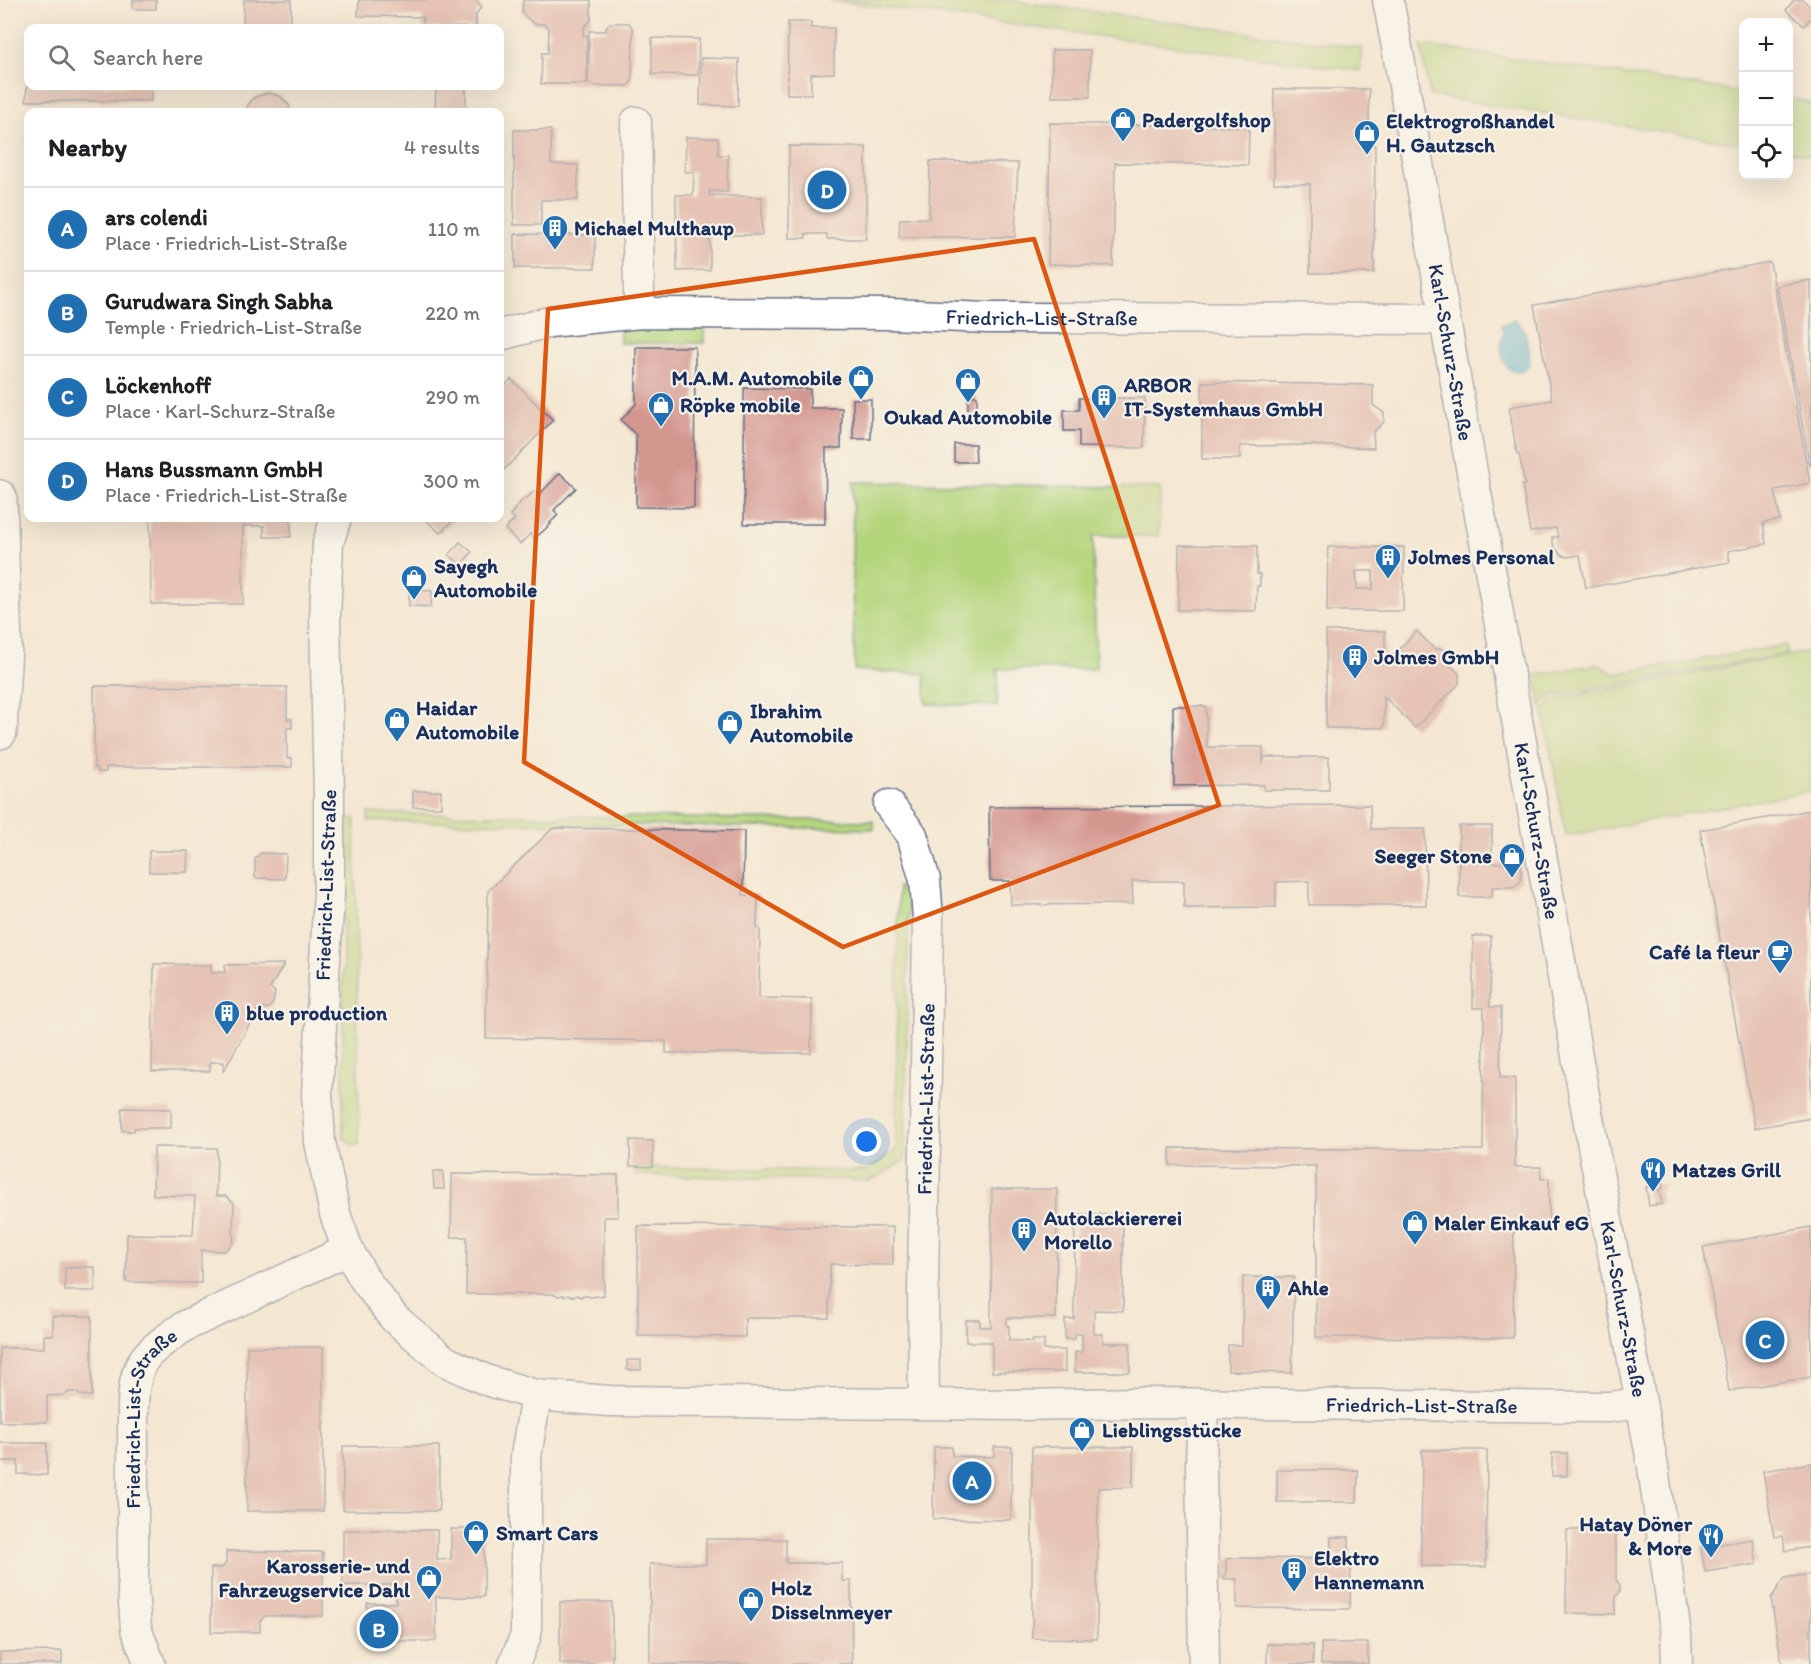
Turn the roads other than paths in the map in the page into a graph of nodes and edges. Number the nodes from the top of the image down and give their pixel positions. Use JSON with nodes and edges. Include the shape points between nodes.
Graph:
{"nodes":[{"id":1,"x":1388,"y":0,"type":"edge"},
{"id":2,"x":636,"y":122,"type":"dead end"},
{"id":3,"x":641,"y":313,"type":"junction"},
{"id":4,"x":1445,"y":319,"type":"junction"},
{"id":5,"x":504,"y":334,"type":"edge"},
{"id":6,"x":0,"y":497,"type":"edge"},
{"id":7,"x":335,"y":522,"type":"edge"},
{"id":8,"x":0,"y":732,"type":"edge"},
{"id":9,"x":889,"y":805,"type":"dead end"},
{"id":10,"x":348,"y":1250,"type":"junction"},
{"id":11,"x":536,"y":1395,"type":"junction"},
{"id":12,"x":924,"y":1403,"type":"junction"},
{"id":13,"x":1641,"y":1403,"type":"junction"},
{"id":14,"x":1203,"y":1405,"type":"junction"},
{"id":15,"x":150,"y":1664,"type":"edge"},
{"id":16,"x":514,"y":1664,"type":"edge"},
{"id":17,"x":1204,"y":1664,"type":"edge"},
{"id":18,"x":1677,"y":1664,"type":"edge"}],
"edges":[{"from":1,"to":4,"type":"street","name":"Karl-Schurz-Straße"},
{"from":2,"to":3,"type":"street"},
{"from":3,"to":4,"type":"street","name":"Friedrich-List-Straße"},
{"from":3,"to":5,"type":"street","name":"Friedrich-List-Straße","via":[[549,322]]},
{"from":4,"to":13,"type":"street","name":"Karl-Schurz-Straße"},
{"from":6,"to":8,"type":"main road","via":[[5,647]]},
{"from":7,"to":10,"type":"street","name":"Friedrich-List-Straße","via":[[328,543],[325,619],[329,894],[317,1093],[326,1173]]},
{"from":9,"to":12,"type":"street","name":"Friedrich-List-Straße","via":[[912,835],[925,880],[928,918]]},
{"from":10,"to":11,"type":"street","name":"Friedrich-List-Straße","via":[[394,1318],[439,1357],[486,1380]]},
{"from":10,"to":15,"type":"street","name":"Friedrich-List-Straße","via":[[187,1325],[143,1360],[133,1398],[133,1590],[136,1629]]},
{"from":11,"to":12,"type":"street","name":"Friedrich-List-Straße","via":[[664,1402]]},
{"from":11,"to":16,"type":"street","via":[[526,1456],[526,1635]]},
{"from":12,"to":14,"type":"street","name":"Friedrich-List-Straße"},
{"from":13,"to":14,"type":"street","name":"Friedrich-List-Straße","via":[[1609,1407]]},
{"from":13,"to":18,"type":"street","name":"Karl-Schurz-Straße","via":[[1664,1539]]},
{"from":14,"to":17,"type":"street"}]}
